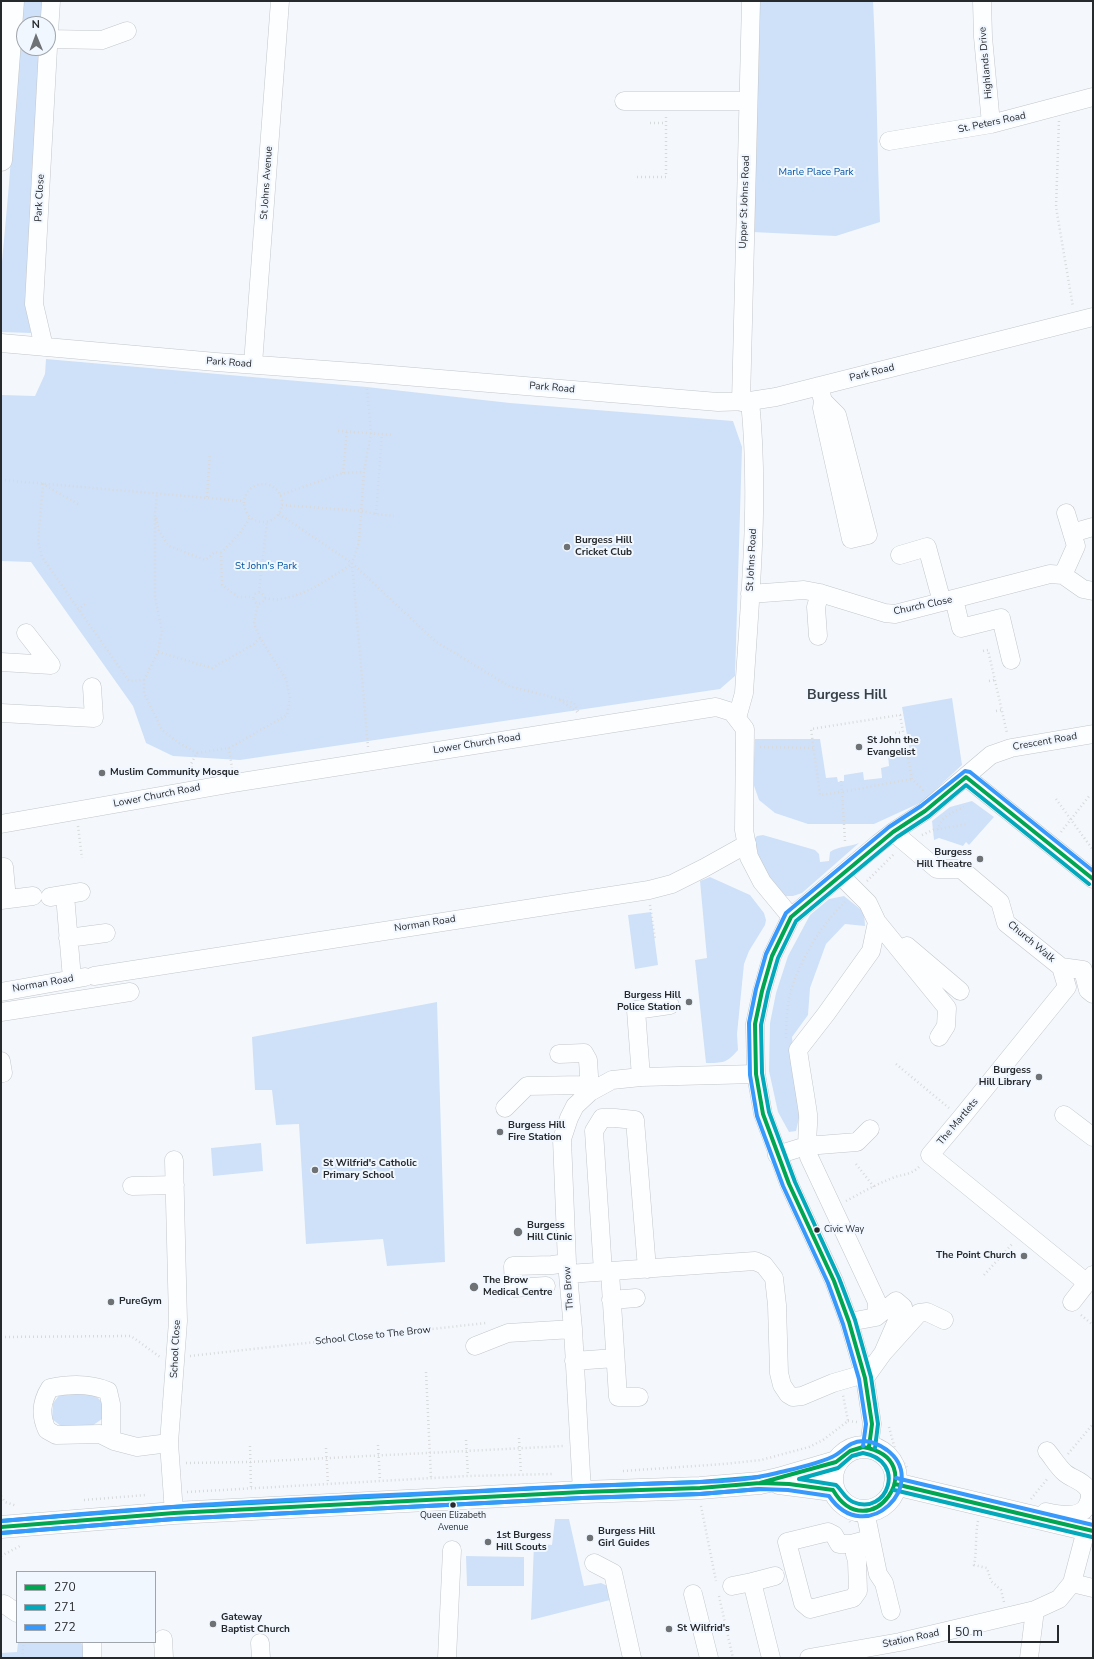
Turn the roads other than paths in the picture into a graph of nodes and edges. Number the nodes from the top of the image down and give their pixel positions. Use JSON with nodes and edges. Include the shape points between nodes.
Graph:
{"nodes":[{"id":1,"x":13,"y":1,"type":"edge"},
{"id":2,"x":51,"y":1,"type":"edge"},
{"id":3,"x":280,"y":1,"type":"edge"},
{"id":4,"x":750,"y":1,"type":"edge"},
{"id":5,"x":982,"y":1,"type":"edge"},
{"id":6,"x":50,"y":16,"type":"edge"},
{"id":7,"x":127,"y":31,"type":"dead end"},
{"id":8,"x":56,"y":39,"type":"edge"},
{"id":9,"x":48,"y":56,"type":"edge"},
{"id":10,"x":1093,"y":97,"type":"edge"},
{"id":11,"x":624,"y":101,"type":"dead end"},
{"id":12,"x":748,"y":101,"type":"junction"},
{"id":13,"x":3,"y":107,"type":"edge"},
{"id":14,"x":991,"y":124,"type":"junction"},
{"id":15,"x":889,"y":141,"type":"dead end"},
{"id":16,"x":1,"y":160,"type":"edge"},
{"id":17,"x":1093,"y":317,"type":"edge"},
{"id":18,"x":1,"y":343,"type":"edge"},
{"id":19,"x":44,"y":347,"type":"junction"},
{"id":20,"x":253,"y":364,"type":"junction"},
{"id":21,"x":821,"y":394,"type":"junction"},
{"id":22,"x":745,"y":402,"type":"junction"},
{"id":23,"x":1066,"y":513,"type":"dead end"},
{"id":24,"x":1093,"y":526,"type":"edge"},
{"id":25,"x":1072,"y":533,"type":"junction"},
{"id":26,"x":900,"y":554,"type":"dead end"},
{"id":27,"x":1063,"y":575,"type":"junction"},
{"id":28,"x":1093,"y":591,"type":"edge"},
{"id":29,"x":820,"y":593,"type":"junction"},
{"id":30,"x":750,"y":594,"type":"junction"},
{"id":31,"x":948,"y":601,"type":"junction"},
{"id":32,"x":26,"y":632,"type":"dead end"},
{"id":33,"x":818,"y":636,"type":"dead end"},
{"id":34,"x":1011,"y":660,"type":"dead end"},
{"id":35,"x":1,"y":662,"type":"edge"},
{"id":36,"x":92,"y":687,"type":"dead end"},
{"id":37,"x":1,"y":713,"type":"edge"},
{"id":38,"x":737,"y":718,"type":"junction"},
{"id":39,"x":1093,"y":734,"type":"edge"},
{"id":40,"x":966,"y":777,"type":"junction"},
{"id":41,"x":1,"y":824,"type":"edge"},
{"id":42,"x":900,"y":837,"type":"junction"},
{"id":43,"x":747,"y":844,"type":"junction"},
{"id":44,"x":4,"y":867,"type":"dead end"},
{"id":45,"x":841,"y":876,"type":"junction"},
{"id":46,"x":1093,"y":879,"type":"edge"},
{"id":47,"x":4,"y":899,"type":"edge"},
{"id":48,"x":791,"y":917,"type":"junction"},
{"id":49,"x":877,"y":922,"type":"junction"},
{"id":50,"x":106,"y":933,"type":"dead end"},
{"id":51,"x":68,"y":938,"type":"junction"},
{"id":52,"x":1061,"y":967,"type":"junction"},
{"id":53,"x":84,"y":977,"type":"junction"},
{"id":54,"x":1068,"y":987,"type":"junction"},
{"id":55,"x":960,"y":990,"type":"dead end"},
{"id":56,"x":1,"y":992,"type":"edge"},
{"id":57,"x":130,"y":992,"type":"dead end"},
{"id":58,"x":1091,"y":992,"type":"edge"},
{"id":59,"x":670,"y":1006,"type":"dead end"},
{"id":60,"x":1,"y":1012,"type":"edge"},
{"id":61,"x":938,"y":1037,"type":"dead end"},
{"id":62,"x":559,"y":1054,"type":"dead end"},
{"id":63,"x":1,"y":1061,"type":"edge"},
{"id":64,"x":1,"y":1073,"type":"edge"},
{"id":65,"x":756,"y":1074,"type":"junction"},
{"id":66,"x":642,"y":1077,"type":"junction"},
{"id":67,"x":590,"y":1092,"type":"junction"},
{"id":68,"x":505,"y":1108,"type":"dead end"},
{"id":69,"x":1064,"y":1115,"type":"dead end"},
{"id":70,"x":870,"y":1129,"type":"dead end"},
{"id":71,"x":1093,"y":1137,"type":"edge"},
{"id":72,"x":806,"y":1146,"type":"junction"},
{"id":73,"x":777,"y":1155,"type":"junction"},
{"id":74,"x":174,"y":1160,"type":"dead end"},
{"id":75,"x":175,"y":1185,"type":"junction"},
{"id":76,"x":132,"y":1186,"type":"dead end"},
{"id":77,"x":567,"y":1269,"type":"junction"},
{"id":78,"x":647,"y":1269,"type":"junction"},
{"id":79,"x":606,"y":1272,"type":"junction"},
{"id":80,"x":1090,"y":1279,"type":"edge"},
{"id":81,"x":546,"y":1286,"type":"dead end"},
{"id":82,"x":636,"y":1298,"type":"dead end"},
{"id":83,"x":611,"y":1300,"type":"junction"},
{"id":84,"x":1072,"y":1302,"type":"dead end"},
{"id":85,"x":876,"y":1317,"type":"junction"},
{"id":86,"x":944,"y":1320,"type":"dead end"},
{"id":87,"x":849,"y":1322,"type":"junction"},
{"id":88,"x":572,"y":1329,"type":"junction"},
{"id":89,"x":475,"y":1346,"type":"dead end"},
{"id":90,"x":883,"y":1353,"type":"junction"},
{"id":91,"x":615,"y":1358,"type":"junction"},
{"id":92,"x":574,"y":1361,"type":"junction"},
{"id":93,"x":865,"y":1376,"type":"junction"},
{"id":94,"x":639,"y":1397,"type":"dead end"},
{"id":95,"x":114,"y":1441,"type":"junction"},
{"id":96,"x":169,"y":1443,"type":"junction"},
{"id":97,"x":869,"y":1447,"type":"junction"},
{"id":98,"x":1047,"y":1451,"type":"dead end"},
{"id":99,"x":836,"y":1462,"type":"junction"},
{"id":100,"x":760,"y":1482,"type":"junction"},
{"id":101,"x":895,"y":1484,"type":"junction"},
{"id":102,"x":833,"y":1490,"type":"junction"},
{"id":103,"x":582,"y":1492,"type":"junction"},
{"id":104,"x":1001,"y":1509,"type":"junction"},
{"id":105,"x":865,"y":1511,"type":"junction"},
{"id":106,"x":174,"y":1513,"type":"junction"},
{"id":107,"x":1,"y":1527,"type":"edge"},
{"id":108,"x":1090,"y":1531,"type":"edge"},
{"id":109,"x":870,"y":1539,"type":"junction"},
{"id":110,"x":452,"y":1550,"type":"dead end"},
{"id":111,"x":594,"y":1563,"type":"dead end"},
{"id":112,"x":775,"y":1576,"type":"dead end"},
{"id":113,"x":752,"y":1582,"type":"junction"},
{"id":114,"x":1072,"y":1583,"type":"junction"},
{"id":115,"x":732,"y":1586,"type":"dead end"},
{"id":116,"x":1093,"y":1588,"type":"edge"},
{"id":117,"x":693,"y":1594,"type":"dead end"},
{"id":118,"x":1035,"y":1610,"type":"junction"},
{"id":119,"x":886,"y":1612,"type":"dead end"},
{"id":120,"x":163,"y":1639,"type":"dead end"},
{"id":121,"x":92,"y":1643,"type":"edge"},
{"id":122,"x":902,"y":1650,"type":"edge"},
{"id":123,"x":92,"y":1658,"type":"edge"},
{"id":124,"x":164,"y":1658,"type":"edge"},
{"id":125,"x":447,"y":1658,"type":"edge"},
{"id":126,"x":632,"y":1658,"type":"edge"},
{"id":127,"x":709,"y":1658,"type":"edge"},
{"id":128,"x":771,"y":1658,"type":"edge"},
{"id":129,"x":809,"y":1658,"type":"edge"},
{"id":130,"x":1029,"y":1658,"type":"edge"}],
"edges":[{"from":1,"to":13,"type":"main road"},
{"from":2,"to":6,"type":"street","name":"Park Close"},
{"from":3,"to":20,"type":"street","name":"St Johns Avenue"},
{"from":4,"to":12,"type":"street","name":"Upper St Johns Road"},
{"from":5,"to":14,"type":"street","name":"Highlands Drive"},
{"from":7,"to":8,"type":"street","via":[[102,40]]},
{"from":9,"to":19,"type":"street","name":"Park Close","via":[[34,304]]},
{"from":10,"to":14,"type":"street","name":"St. Peters Road"},
{"from":11,"to":12,"type":"street"},
{"from":12,"to":22,"type":"street","name":"Upper St Johns Road"},
{"from":13,"to":16,"type":"main road"},
{"from":14,"to":15,"type":"street","name":"St. Peters Road"},
{"from":17,"to":21,"type":"street","name":"Park Road"},
{"from":18,"to":19,"type":"street","name":"Park Road"},
{"from":19,"to":20,"type":"street","name":"Park Road","via":[[216,368]]},
{"from":20,"to":22,"type":"street","name":"Park Road"},
{"from":21,"to":21,"type":"street","via":[[851,539],[868,535],[837,414]]},
{"from":21,"to":22,"type":"street","name":"Park Road"},
{"from":22,"to":30,"type":"street","name":"St Johns Road","via":[[754,432],[755,495]]},
{"from":23,"to":25,"type":"street"},
{"from":24,"to":25,"type":"street"},
{"from":25,"to":27,"type":"street","via":[[1076,546]]},
{"from":26,"to":31,"type":"street","via":[[927,547]]},
{"from":27,"to":28,"type":"street","via":[[1083,589]]},
{"from":27,"to":31,"type":"street","name":"Church Close","via":[[1050,574]]},
{"from":29,"to":30,"type":"street","name":"Church Close","via":[[804,590]]},
{"from":29,"to":31,"type":"street","name":"Church Close","via":[[895,614]]},
{"from":29,"to":33,"type":"street","via":[[816,607]]},
{"from":30,"to":38,"type":"street","name":"St Johns Road","via":[[744,693]]},
{"from":31,"to":34,"type":"street","via":[[961,628],[1000,618]]},
{"from":32,"to":35,"type":"street","via":[[51,665]]},
{"from":36,"to":37,"type":"street","via":[[94,718]]},
{"from":38,"to":41,"type":"street","name":"Lower Church Road","via":[[732,712],[716,707],[196,789]]},
{"from":38,"to":43,"type":"street","via":[[745,729],[744,830]]},
{"from":39,"to":40,"type":"street","name":"Crescent Road","via":[[1011,748],[992,755]]},
{"from":40,"to":42,"type":"street","name":"Crescent Road","via":[[925,811]]},
{"from":40,"to":46,"type":"street"},
{"from":42,"to":45,"type":"street","name":"Crescent Road"},
{"from":42,"to":52,"type":"street","name":"Church Walk","via":[[937,869],[961,869],[1000,902],[1006,923]]},
{"from":43,"to":48,"type":"street","via":[[749,857],[762,882]]},
{"from":43,"to":53,"type":"street","name":"Norman Road","via":[[672,884],[648,890]]},
{"from":44,"to":47,"type":"street"},
{"from":45,"to":48,"type":"street","name":"Crescent Road"},
{"from":45,"to":49,"type":"street","via":[[868,903]]},
{"from":47,"to":51,"type":"street","via":[[57,895]]},
{"from":48,"to":65,"type":"street","via":[[772,956],[762,990],[755,1024]]},
{"from":49,"to":55,"type":"street"},
{"from":49,"to":61,"type":"street","via":[[947,1008],[946,1026]]},
{"from":49,"to":72,"type":"street","via":[[871,951],[798,1050],[808,1114]]},
{"from":50,"to":51,"type":"street"},
{"from":51,"to":53,"type":"street"},
{"from":52,"to":54,"type":"street"},
{"from":52,"to":58,"type":"street","name":"Church Walk","via":[[1083,970]]},
{"from":53,"to":56,"type":"street","name":"Norman Road"},
{"from":54,"to":58,"type":"street"},
{"from":54,"to":80,"type":"street","name":"The Martlets","via":[[930,1155],[1023,1232]]},
{"from":57,"to":60,"type":"street"},
{"from":59,"to":66,"type":"street","via":[[636,1010]]},
{"from":62,"to":67,"type":"street","via":[[584,1053],[588,1060]]},
{"from":63,"to":64,"type":"street"},
{"from":65,"to":66,"type":"street","name":"The Brow"},
{"from":65,"to":73,"type":"street","via":[[763,1114]]},
{"from":66,"to":67,"type":"street","name":"The Brow","via":[[612,1080]]},
{"from":67,"to":68,"type":"street","via":[[583,1085],[527,1086]]},
{"from":67,"to":77,"type":"street","name":"The Brow","via":[[575,1106],[562,1139]]},
{"from":69,"to":71,"type":"street"},
{"from":70,"to":72,"type":"street","via":[[857,1142]]},
{"from":72,"to":73,"type":"street"},
{"from":72,"to":85,"type":"street","via":[[877,1302]]},
{"from":73,"to":87,"type":"street","via":[[834,1281]]},
{"from":74,"to":75,"type":"street","name":"School Close"},
{"from":75,"to":76,"type":"street"},
{"from":75,"to":96,"type":"street","name":"School Close","via":[[178,1321]]},
{"from":77,"to":79,"type":"street"},
{"from":77,"to":81,"type":"street","via":[[552,1265],[513,1266],[514,1288]]},
{"from":77,"to":88,"type":"street","name":"The Brow"},
{"from":78,"to":79,"type":"street"},
{"from":78,"to":79,"type":"street","via":[[635,1120],[602,1118],[594,1131]]},
{"from":78,"to":93,"type":"street","via":[[760,1262],[774,1278],[779,1373],[788,1394],[793,1397],[802,1396],[841,1381]]},
{"from":79,"to":83,"type":"street"},
{"from":80,"to":84,"type":"street"},
{"from":82,"to":83,"type":"street"},
{"from":83,"to":91,"type":"street"},
{"from":85,"to":87,"type":"street"},
{"from":85,"to":90,"type":"street","via":[[896,1302],[903,1307]]},
{"from":86,"to":90,"type":"street","via":[[927,1312],[919,1314]]},
{"from":87,"to":93,"type":"street"},
{"from":88,"to":89,"type":"street","via":[[508,1334]]},
{"from":88,"to":92,"type":"street","name":"The Brow"},
{"from":90,"to":93,"type":"street"},
{"from":91,"to":92,"type":"street"},
{"from":91,"to":94,"type":"street","via":[[618,1397]]},
{"from":92,"to":103,"type":"street","name":"The Brow"},
{"from":93,"to":97,"type":"street","via":[[872,1424]]},
{"from":95,"to":95,"type":"street","via":[[100,1434],[56,1435],[46,1430],[42,1420],[43,1398],[50,1388],[95,1386],[108,1391],[111,1404],[111,1436]]},
{"from":95,"to":96,"type":"street","via":[[136,1447]]},
{"from":96,"to":106,"type":"street","name":"School Close"},
{"from":97,"to":99,"type":"main road","via":[[849,1450]]},
{"from":97,"to":101,"type":"main road","via":[[877,1449],[890,1461],[896,1475]]},
{"from":98,"to":104,"type":"street","via":[[1065,1462],[1065,1474],[1078,1479],[1089,1490],[1090,1500],[1086,1509],[1063,1516],[1013,1505]]},
{"from":99,"to":100,"type":"main road"},
{"from":99,"to":102,"type":"main road","via":[[831,1476]]},
{"from":100,"to":102,"type":"main road"},
{"from":100,"to":103,"type":"main road","via":[[700,1488]]},
{"from":101,"to":104,"type":"main road","name":"Station Road"},
{"from":101,"to":105,"type":"main road","via":[[887,1501]]},
{"from":102,"to":105,"type":"main road","via":[[846,1505]]},
{"from":103,"to":106,"type":"main road"},
{"from":104,"to":108,"type":"main road","name":"Station Road"},
{"from":105,"to":109,"type":"street"},
{"from":106,"to":107,"type":"main road"},
{"from":108,"to":114,"type":"street","name":"Station Road"},
{"from":109,"to":109,"type":"street","via":[[855,1554],[858,1591],[853,1598],[810,1609],[803,1603],[787,1542],[828,1532],[834,1535],[839,1544]]},
{"from":109,"to":119,"type":"street","via":[[878,1574],[874,1582]]},
{"from":110,"to":125,"type":"street"},
{"from":111,"to":126,"type":"street","via":[[613,1573]]},
{"from":112,"to":113,"type":"street"},
{"from":113,"to":115,"type":"street"},
{"from":113,"to":128,"type":"street"},
{"from":114,"to":116,"type":"street"},
{"from":114,"to":118,"type":"street","name":"Station Road","via":[[1059,1599]]},
{"from":117,"to":127,"type":"street"},
{"from":118,"to":122,"type":"street","name":"Station Road","via":[[1008,1616]]},
{"from":118,"to":130,"type":"street"},
{"from":120,"to":124,"type":"street"},
{"from":121,"to":123,"type":"street"},
{"from":122,"to":129,"type":"street","name":"Station Road"}]}
